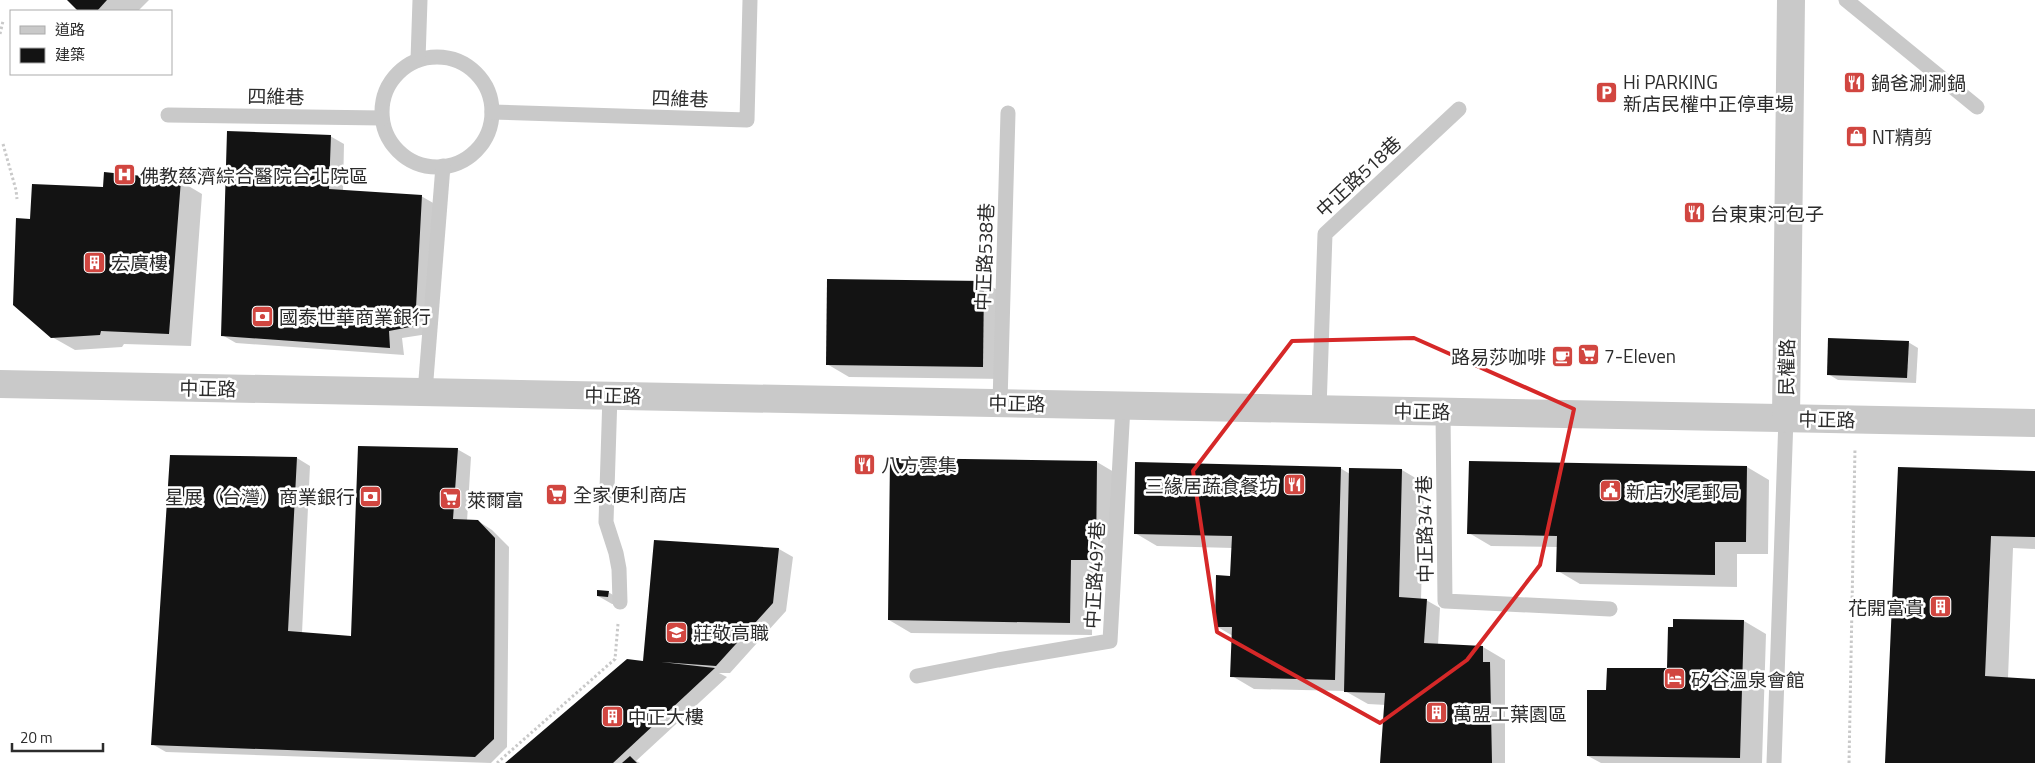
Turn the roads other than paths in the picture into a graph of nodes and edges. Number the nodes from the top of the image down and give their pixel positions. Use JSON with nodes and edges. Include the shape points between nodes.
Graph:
{"nodes":[{"id":1,"x":420,"y":0,"type":"edge"},
{"id":2,"x":750,"y":0,"type":"edge"},
{"id":3,"x":1791,"y":0,"type":"edge"},
{"id":4,"x":1846,"y":0,"type":"edge"},
{"id":5,"x":418,"y":60,"type":"junction"},
{"id":6,"x":1978,"y":107,"type":"dead end"},
{"id":7,"x":1459,"y":109,"type":"dead end"},
{"id":8,"x":492,"y":112,"type":"junction"},
{"id":9,"x":1008,"y":113,"type":"dead end"},
{"id":10,"x":168,"y":115,"type":"dead end"},
{"id":11,"x":382,"y":118,"type":"junction"},
{"id":12,"x":443,"y":166,"type":"junction"},
{"id":13,"x":0,"y":384,"type":"edge"},
{"id":14,"x":425,"y":392,"type":"junction"},
{"id":15,"x":610,"y":396,"type":"junction"},
{"id":16,"x":1000,"y":403,"type":"junction"},
{"id":17,"x":1123,"y":406,"type":"junction"},
{"id":18,"x":1319,"y":409,"type":"junction"},
{"id":19,"x":1443,"y":412,"type":"junction"},
{"id":20,"x":1786,"y":418,"type":"junction"},
{"id":21,"x":2035,"y":423,"type":"edge"},
{"id":22,"x":620,"y":602,"type":"road end"},
{"id":23,"x":1610,"y":609,"type":"dead end"},
{"id":24,"x":917,"y":676,"type":"dead end"},
{"id":25,"x":1774,"y":763,"type":"edge"}],
"edges":[{"from":1,"to":5,"type":"lane"},
{"from":2,"to":8,"type":"lane","name":"四維巷","via":[[747,120]]},
{"from":3,"to":20,"type":"street","name":"民權路"},
{"from":4,"to":6,"type":"lane"},
{"from":5,"to":8,"type":"lane","via":[[453,59],[469,67],[490,95]]},
{"from":5,"to":11,"type":"lane","via":[[402,69],[390,82]]},
{"from":7,"to":18,"type":"lane","name":"中正路518巷","via":[[1325,234]]},
{"from":8,"to":12,"type":"lane","via":[[483,142],[459,162]]},
{"from":9,"to":16,"type":"lane","name":"中正路538巷"},
{"from":10,"to":11,"type":"lane","name":"四維巷"},
{"from":11,"to":12,"type":"lane","via":[[396,149],[410,160],[426,166]]},
{"from":12,"to":14,"type":"lane"},
{"from":13,"to":14,"type":"street","name":"中正路"},
{"from":14,"to":15,"type":"street","name":"中正路"},
{"from":15,"to":16,"type":"street","name":"中正路"},
{"from":15,"to":22,"type":"lane","via":[[606,522],[619,570]]},
{"from":16,"to":17,"type":"street","name":"中正路"},
{"from":17,"to":18,"type":"street","name":"中正路"},
{"from":17,"to":24,"type":"lane","name":"中正路497巷","via":[[1110,640]]},
{"from":18,"to":19,"type":"street","name":"中正路"},
{"from":19,"to":20,"type":"street","name":"中正路"},
{"from":19,"to":23,"type":"lane","name":"中正路347巷","via":[[1445,601]]},
{"from":20,"to":21,"type":"street","name":"中正路"},
{"from":20,"to":25,"type":"lane","name":"民權路"}]}
